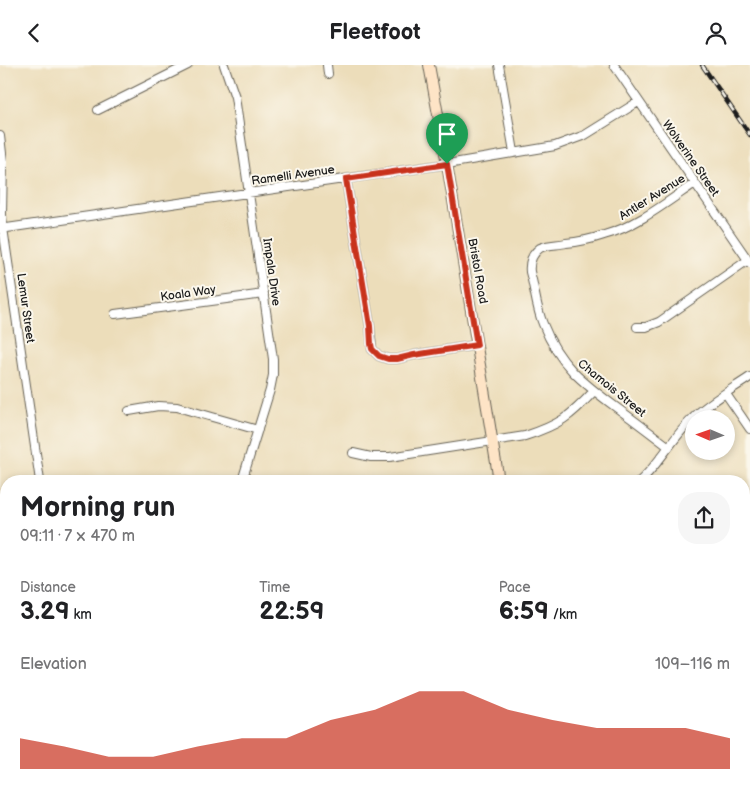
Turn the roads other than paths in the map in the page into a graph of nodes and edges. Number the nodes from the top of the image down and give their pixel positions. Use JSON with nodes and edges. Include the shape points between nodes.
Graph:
{"nodes":[{"id":1,"x":188,"y":65,"type":"edge"},
{"id":2,"x":224,"y":65,"type":"edge"},
{"id":3,"x":327,"y":65,"type":"edge"},
{"id":4,"x":429,"y":65,"type":"edge"},
{"id":5,"x":499,"y":65,"type":"edge"},
{"id":6,"x":614,"y":65,"type":"edge"},
{"id":7,"x":328,"y":74,"type":"dead end"},
{"id":8,"x":638,"y":102,"type":"junction"},
{"id":9,"x":98,"y":110,"type":"dead end"},
{"id":10,"x":0,"y":136,"type":"edge"},
{"id":11,"x":514,"y":152,"type":"junction"},
{"id":12,"x":447,"y":164,"type":"junction"},
{"id":13,"x":346,"y":179,"type":"junction"},
{"id":14,"x":695,"y":183,"type":"junction"},
{"id":15,"x":248,"y":193,"type":"junction"},
{"id":16,"x":1,"y":228,"type":"edge"},
{"id":17,"x":535,"y":253,"type":"joint"},
{"id":18,"x":749,"y":261,"type":"edge"},
{"id":19,"x":264,"y":294,"type":"junction"},
{"id":20,"x":115,"y":314,"type":"dead end"},
{"id":21,"x":638,"y":327,"type":"dead end"},
{"id":22,"x":477,"y":345,"type":"junction"},
{"id":23,"x":750,"y":377,"type":"edge"},
{"id":24,"x":594,"y":391,"type":"junction"},
{"id":25,"x":726,"y":394,"type":"junction"},
{"id":26,"x":129,"y":411,"type":"dead end"},
{"id":27,"x":750,"y":429,"type":"edge"},
{"id":28,"x":258,"y":430,"type":"junction"},
{"id":29,"x":493,"y":441,"type":"junction"},
{"id":30,"x":669,"y":447,"type":"junction"},
{"id":31,"x":353,"y":453,"type":"dead end"},
{"id":32,"x":39,"y":475,"type":"edge"},
{"id":33,"x":244,"y":475,"type":"edge"},
{"id":34,"x":498,"y":475,"type":"edge"},
{"id":35,"x":647,"y":475,"type":"edge"}],
"edges":[{"from":1,"to":9,"type":"street"},
{"from":2,"to":15,"type":"street","name":"Impala Drive","via":[[235,97]]},
{"from":3,"to":7,"type":"street"},
{"from":4,"to":12,"type":"street","name":"Bristol Road"},
{"from":5,"to":11,"type":"street"},
{"from":6,"to":8,"type":"street","name":"Wolverine Street"},
{"from":8,"to":11,"type":"street","name":"Ramelli Avenue","via":[[576,139]]},
{"from":8,"to":14,"type":"street","name":"Wolverine Street"},
{"from":10,"to":16,"type":"street","name":"Lemur Street","via":[[3,162]]},
{"from":11,"to":12,"type":"street","name":"Ramelli Avenue"},
{"from":12,"to":13,"type":"street","name":"Ramelli Avenue"},
{"from":12,"to":22,"type":"street","name":"Bristol Road"},
{"from":13,"to":15,"type":"street","name":"Ramelli Avenue"},
{"from":13,"to":22,"type":"street","via":[[372,349],[383,358],[397,359]]},
{"from":14,"to":17,"type":"street","name":"Antler Avenue","via":[[625,227],[596,237],[542,247]]},
{"from":14,"to":18,"type":"street","name":"Wolverine Street"},
{"from":15,"to":16,"type":"street","name":"Ramelli Avenue"},
{"from":15,"to":19,"type":"street","name":"Impala Drive"},
{"from":16,"to":32,"type":"street","name":"Lemur Street"},
{"from":17,"to":24,"type":"street","name":"Chamois Street","via":[[530,269],[545,329],[565,363]]},
{"from":18,"to":21,"type":"street","via":[[660,322]]},
{"from":19,"to":20,"type":"street","name":"Koala Way"},
{"from":19,"to":28,"type":"street","name":"Impala Drive","via":[[272,375]]},
{"from":22,"to":29,"type":"street","name":"Bristol Road"},
{"from":23,"to":25,"type":"street"},
{"from":24,"to":29,"type":"street","via":[[574,412],[551,427],[525,436]]},
{"from":24,"to":30,"type":"street","name":"Chamois Street"},
{"from":25,"to":27,"type":"street"},
{"from":25,"to":30,"type":"street","via":[[692,418]]},
{"from":26,"to":28,"type":"street","via":[[158,406],[177,407]]},
{"from":28,"to":33,"type":"street","name":"Impala Drive"},
{"from":29,"to":31,"type":"street","via":[[390,457]]},
{"from":29,"to":34,"type":"street","name":"Bristol Road"},
{"from":30,"to":35,"type":"street"}]}
